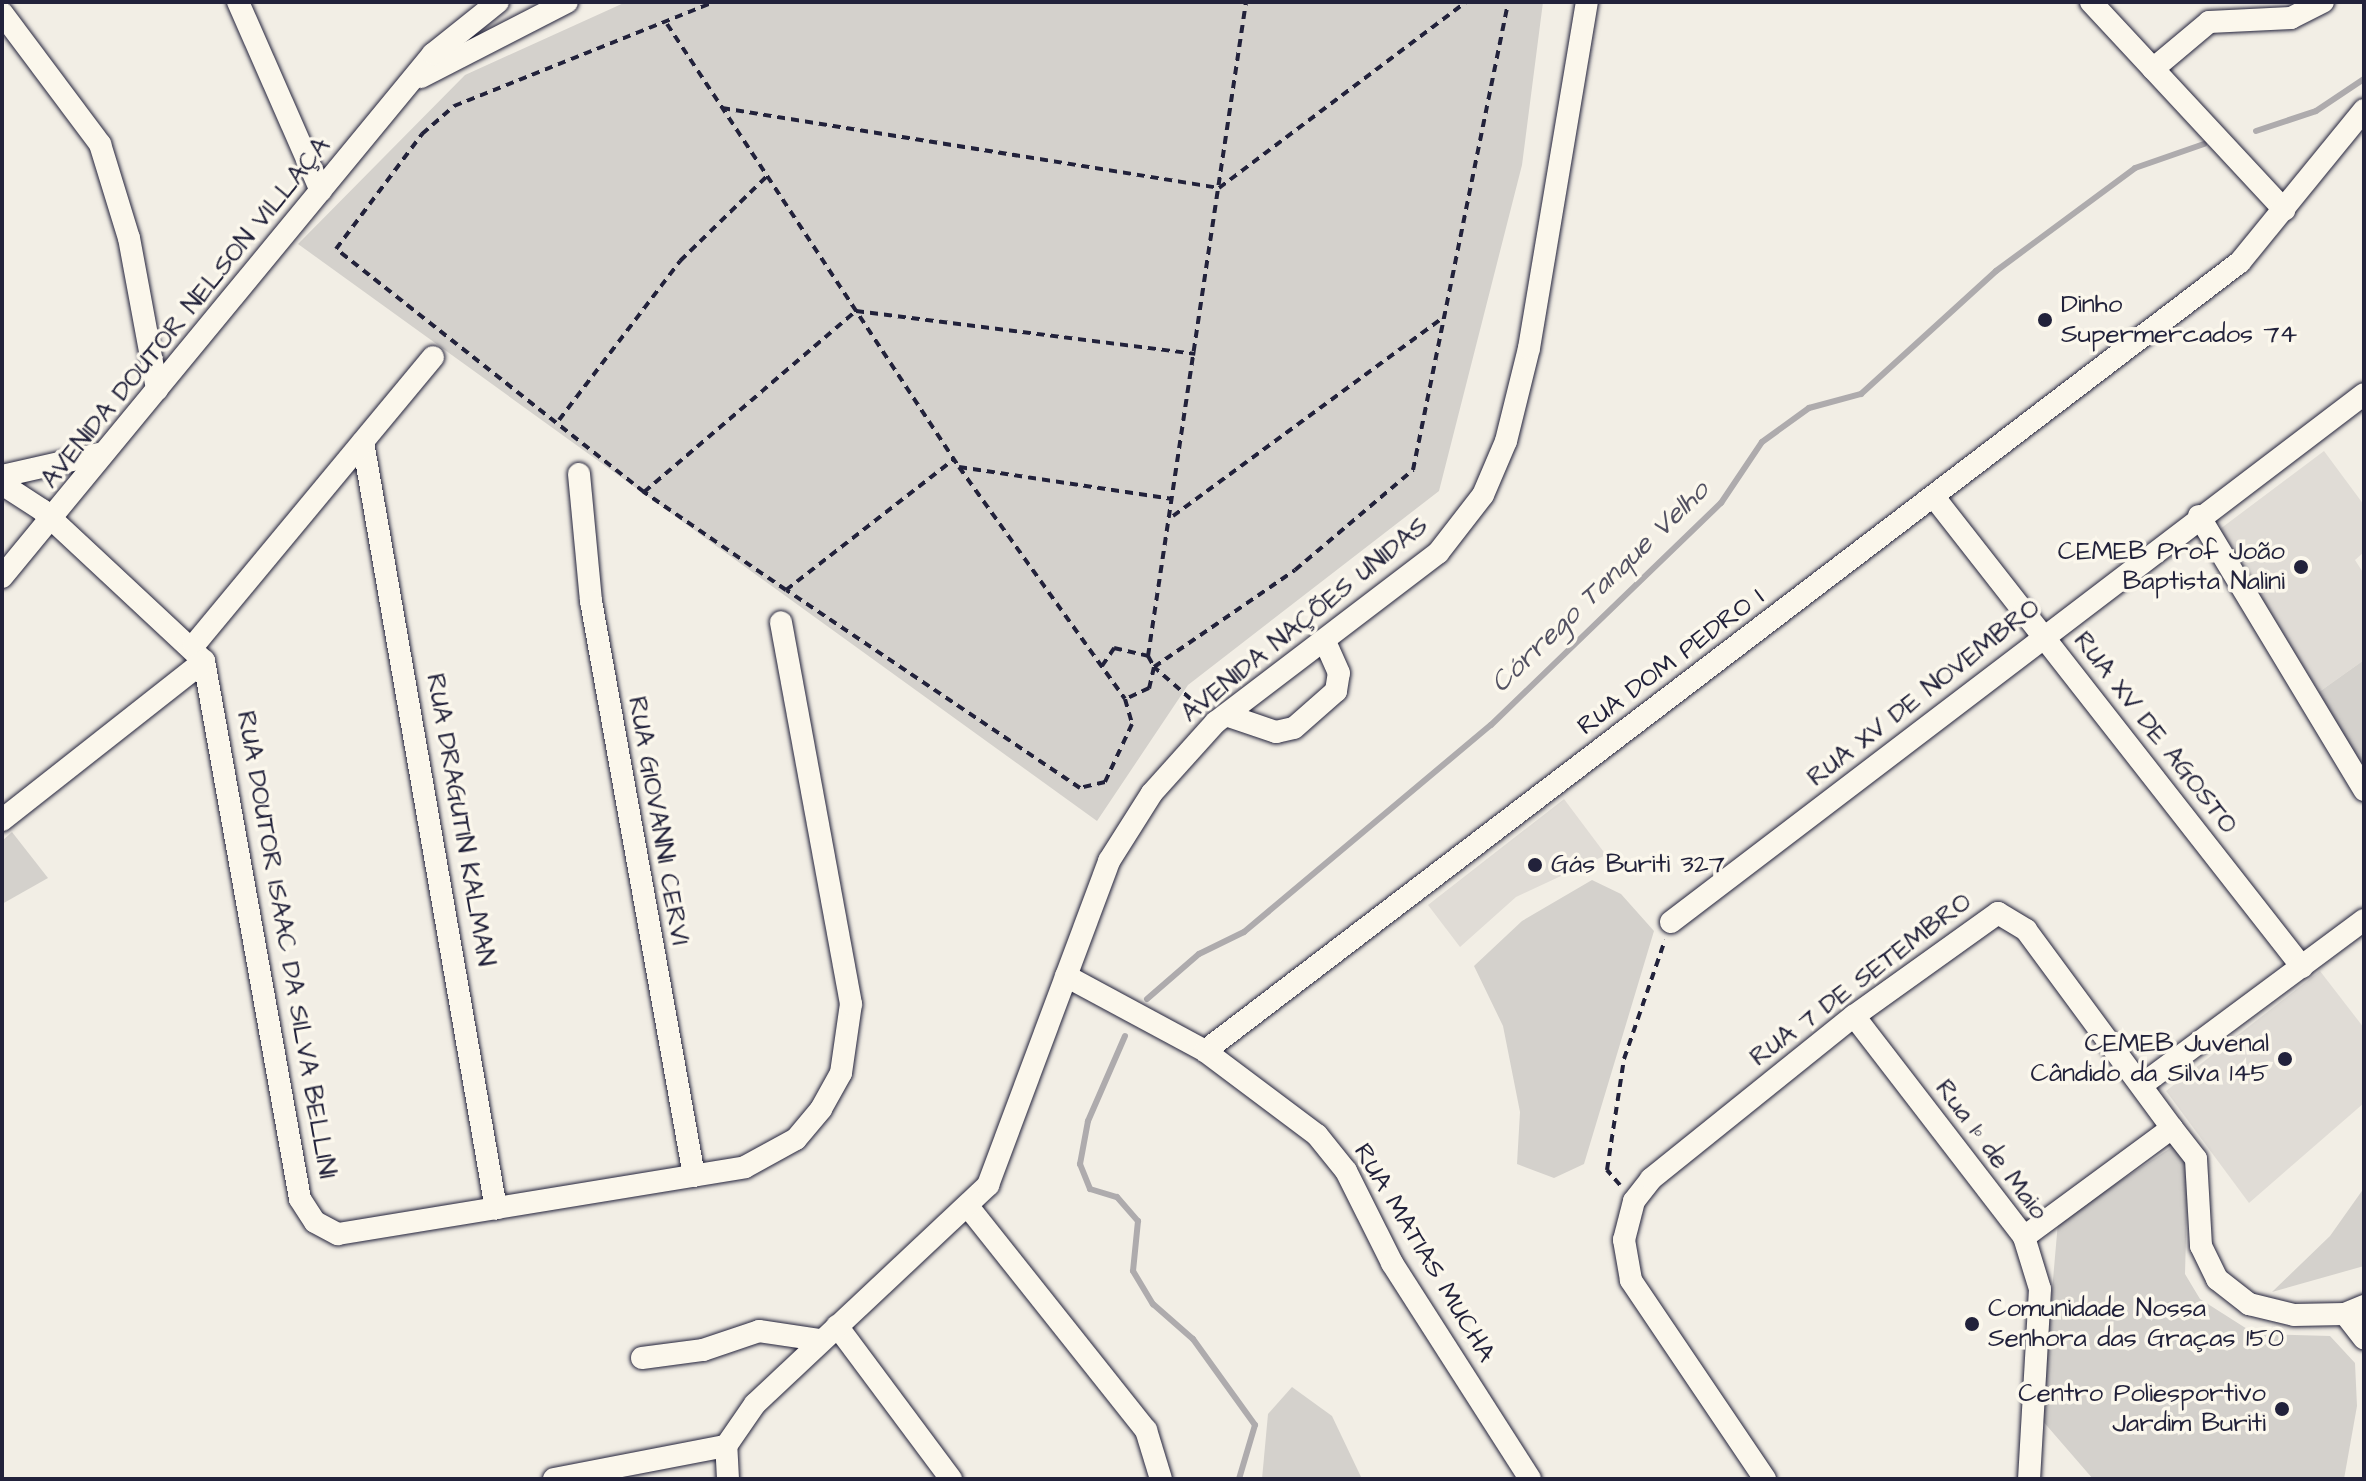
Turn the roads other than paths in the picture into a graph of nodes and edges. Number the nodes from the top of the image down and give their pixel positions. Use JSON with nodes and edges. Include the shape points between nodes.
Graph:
{"nodes":[{"id":1,"x":238,"y":2,"type":"edge"},
{"id":2,"x":567,"y":2,"type":"edge"},
{"id":3,"x":1587,"y":2,"type":"edge"},
{"id":4,"x":2091,"y":2,"type":"edge"},
{"id":5,"x":2323,"y":2,"type":"edge"},
{"id":6,"x":489,"y":3,"type":"edge"},
{"id":7,"x":2,"y":13,"type":"edge"},
{"id":8,"x":536,"y":17,"type":"junction"},
{"id":9,"x":2153,"y":69,"type":"junction"},
{"id":10,"x":413,"y":82,"type":"junction"},
{"id":11,"x":2364,"y":110,"type":"edge"},
{"id":12,"x":321,"y":191,"type":"junction"},
{"id":13,"x":2284,"y":210,"type":"junction"},
{"id":14,"x":433,"y":357,"type":"dead end"},
{"id":15,"x":157,"y":389,"type":"junction"},
{"id":16,"x":2364,"y":394,"type":"edge"},
{"id":17,"x":363,"y":442,"type":"junction"},
{"id":18,"x":103,"y":453,"type":"junction"},
{"id":19,"x":579,"y":474,"type":"dead end"},
{"id":20,"x":2,"y":476,"type":"edge"},
{"id":21,"x":2,"y":484,"type":"edge"},
{"id":22,"x":1934,"y":497,"type":"junction"},
{"id":23,"x":2199,"y":516,"type":"junction"},
{"id":24,"x":54,"y":521,"type":"junction"},
{"id":25,"x":2,"y":577,"type":"edge"},
{"id":26,"x":781,"y":622,"type":"dead end"},
{"id":27,"x":2044,"y":636,"type":"junction"},
{"id":28,"x":1325,"y":641,"type":"junction"},
{"id":29,"x":199,"y":653,"type":"junction"},
{"id":30,"x":1221,"y":718,"type":"junction"},
{"id":31,"x":2364,"y":790,"type":"edge"},
{"id":32,"x":2,"y":820,"type":"edge"},
{"id":33,"x":2364,"y":920,"type":"edge"},
{"id":34,"x":1671,"y":922,"type":"road end"},
{"id":35,"x":2302,"y":967,"type":"junction"},
{"id":36,"x":1066,"y":976,"type":"junction"},
{"id":37,"x":1854,"y":1016,"type":"junction"},
{"id":38,"x":1205,"y":1051,"type":"junction"},
{"id":39,"x":2143,"y":1084,"type":"junction"},
{"id":40,"x":2172,"y":1128,"type":"junction"},
{"id":41,"x":694,"y":1176,"type":"junction"},
{"id":42,"x":496,"y":1209,"type":"junction"},
{"id":43,"x":970,"y":1209,"type":"junction"},
{"id":44,"x":2024,"y":1237,"type":"junction"},
{"id":45,"x":2354,"y":1310,"type":"edge"},
{"id":46,"x":828,"y":1333,"type":"junction"},
{"id":47,"x":2364,"y":1338,"type":"edge"},
{"id":48,"x":642,"y":1358,"type":"dead end"},
{"id":49,"x":724,"y":1468,"type":"edge"},
{"id":50,"x":554,"y":1479,"type":"edge"},
{"id":51,"x":951,"y":1479,"type":"edge"},
{"id":52,"x":1161,"y":1479,"type":"edge"},
{"id":53,"x":1530,"y":1479,"type":"edge"},
{"id":54,"x":1765,"y":1479,"type":"edge"},
{"id":55,"x":2029,"y":1479,"type":"edge"}],
"edges":[{"from":1,"to":12,"type":"street"},
{"from":2,"to":8,"type":"street","name":"AVENIDA DOUTOR NELSON VILLAÇA"},
{"from":3,"to":28,"type":"street","name":"AVENIDA NAÇÕES UNIDAS","via":[[1506,441],[1463,526]]},
{"from":4,"to":9,"type":"street"},
{"from":5,"to":9,"type":"street","via":[[2291,18],[2209,22]]},
{"from":6,"to":8,"type":"street"},
{"from":6,"to":10,"type":"street","name":"AVENIDA DOUTOR NELSON VILLAÇA","via":[[433,54]]},
{"from":7,"to":15,"type":"street","via":[[100,144],[129,238]]},
{"from":8,"to":10,"type":"street","name":"AVENIDA DOUTOR NELSON VILLAÇA"},
{"from":9,"to":13,"type":"street"},
{"from":10,"to":12,"type":"street","name":"AVENIDA DOUTOR NELSON VILLAÇA"},
{"from":11,"to":13,"type":"street","name":"RUA DOM PEDRO I"},
{"from":12,"to":15,"type":"street","name":"AVENIDA DOUTOR NELSON VILLAÇA"},
{"from":13,"to":22,"type":"street","name":"RUA DOM PEDRO I","via":[[2240,262]]},
{"from":14,"to":17,"type":"street"},
{"from":15,"to":18,"type":"street","name":"AVENIDA DOUTOR NELSON VILLAÇA"},
{"from":16,"to":23,"type":"street","name":"RUA XV DE NOVEMBRO"},
{"from":17,"to":29,"type":"street"},
{"from":17,"to":42,"type":"street","name":"RUA DRAGUTIN KALMAN"},
{"from":18,"to":20,"type":"street"},
{"from":18,"to":24,"type":"street","name":"AVENIDA DOUTOR NELSON VILLAÇA"},
{"from":19,"to":41,"type":"street","name":"RUA GIOVANNI CERVI","via":[[591,601]]},
{"from":21,"to":24,"type":"street"},
{"from":22,"to":27,"type":"street","name":"RUA XV DE AGOSTO"},
{"from":22,"to":38,"type":"street","name":"RUA DOM PEDRO I"},
{"from":23,"to":27,"type":"street","name":"RUA XV DE NOVEMBRO"},
{"from":23,"to":31,"type":"street"},
{"from":24,"to":25,"type":"street","name":"AVENIDA DOUTOR NELSON VILLAÇA"},
{"from":24,"to":29,"type":"street"},
{"from":26,"to":41,"type":"street","name":"RUA DOUTOR ISAAC DA SILVA BELLINI","via":[[851,1004],[849,1044],[841,1073],[796,1139],[745,1167]]},
{"from":27,"to":34,"type":"street","name":"RUA XV DE NOVEMBRO"},
{"from":27,"to":35,"type":"street","name":"RUA XV DE AGOSTO"},
{"from":28,"to":30,"type":"street","name":"AVENIDA NAÇÕES UNIDAS"},
{"from":28,"to":30,"type":"street","via":[[1339,673],[1336,691],[1294,728],[1276,732]]},
{"from":29,"to":32,"type":"street"},
{"from":29,"to":42,"type":"street","name":"RUA DOUTOR ISAAC DA SILVA BELLINI","via":[[307,1213],[338,1234]]},
{"from":30,"to":36,"type":"street","name":"AVENIDA NAÇÕES UNIDAS","via":[[1130,824]]},
{"from":33,"to":35,"type":"street"},
{"from":35,"to":39,"type":"street"},
{"from":36,"to":38,"type":"street"},
{"from":36,"to":43,"type":"street","name":"AVENIDA NAÇÕES UNIDAS","via":[[1012,1133]]},
{"from":37,"to":39,"type":"street","name":"RUA 7 DE SETEMBRO","via":[[1982,920],[2009,914]]},
{"from":37,"to":44,"type":"street","name":"Rua 1º de Maio"},
{"from":37,"to":54,"type":"street","name":"RUA 7 DE SETEMBRO","via":[[1651,1179],[1631,1207],[1624,1240],[1631,1280]]},
{"from":38,"to":53,"type":"street","name":"RUA MATIAS MUCHA","via":[[1277,1100],[1346,1171],[1392,1263]]},
{"from":39,"to":40,"type":"street"},
{"from":40,"to":44,"type":"street"},
{"from":40,"to":45,"type":"street","via":[[2196,1159],[2201,1246],[2217,1279],[2249,1304],[2294,1315]]},
{"from":41,"to":42,"type":"street","name":"RUA DOUTOR ISAAC DA SILVA BELLINI"},
{"from":43,"to":46,"type":"street","name":"AVENIDA NAÇÕES UNIDAS"},
{"from":43,"to":52,"type":"street","via":[[1146,1430]]},
{"from":44,"to":55,"type":"street","name":"Rua 1º de Maio","via":[[2040,1289]]},
{"from":45,"to":47,"type":"street"},
{"from":46,"to":48,"type":"street","via":[[759,1331],[703,1350]]},
{"from":46,"to":49,"type":"street","name":"AVENIDA NAÇÕES UNIDAS","via":[[755,1404]]},
{"from":46,"to":51,"type":"street"},
{"from":49,"to":50,"type":"street"}]}
